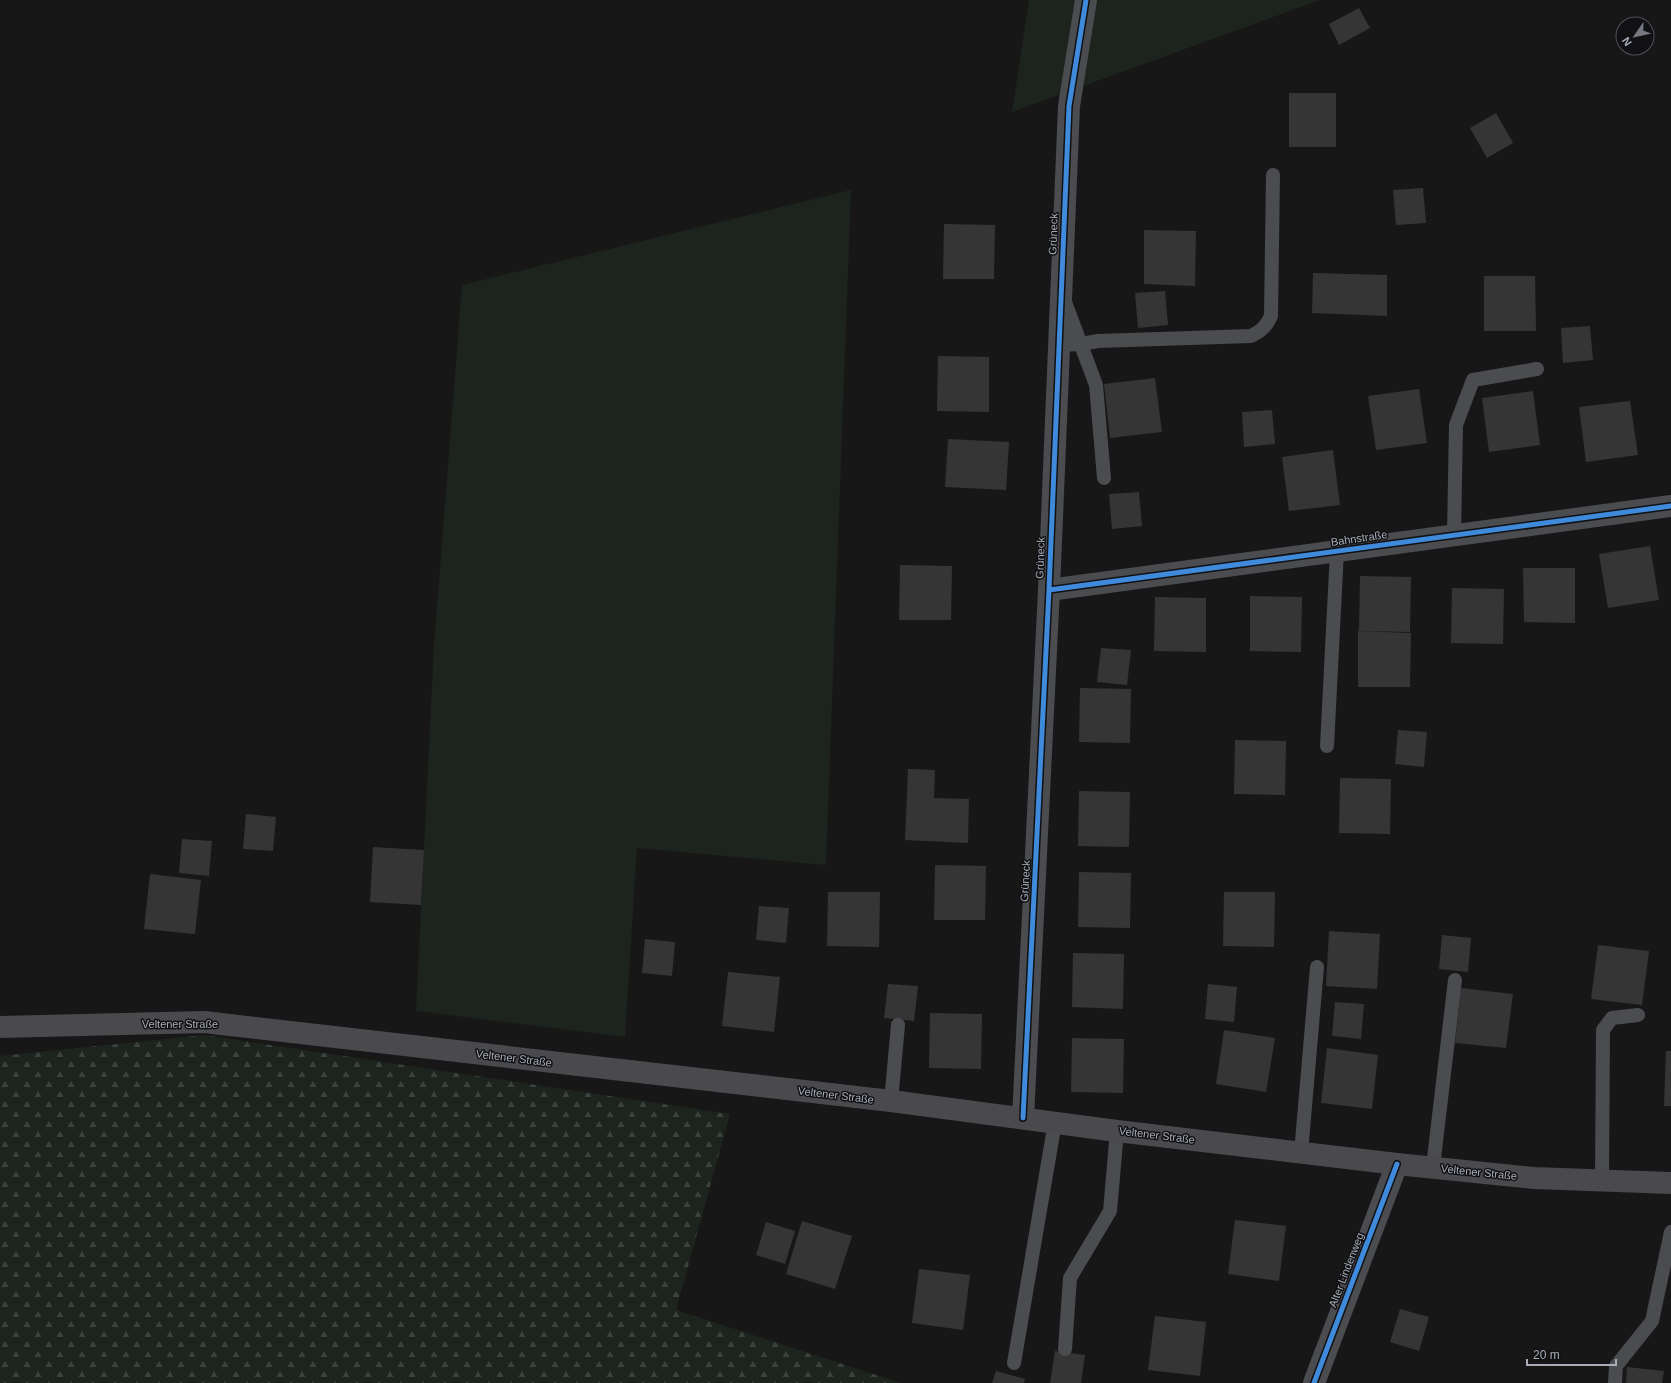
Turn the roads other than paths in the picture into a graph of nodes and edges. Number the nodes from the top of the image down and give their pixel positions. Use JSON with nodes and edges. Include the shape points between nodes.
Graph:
{"nodes":[{"id":1,"x":1086,"y":0,"type":"edge"},
{"id":2,"x":1273,"y":175,"type":"dead end"},
{"id":3,"x":1061,"y":292,"type":"junction"},
{"id":4,"x":1081,"y":344,"type":"junction"},
{"id":5,"x":1059,"y":345,"type":"junction"},
{"id":6,"x":1537,"y":369,"type":"dead end"},
{"id":7,"x":1104,"y":478,"type":"dead end"},
{"id":8,"x":1671,"y":506,"type":"edge"},
{"id":9,"x":1454,"y":535,"type":"junction"},
{"id":10,"x":1337,"y":551,"type":"junction"},
{"id":11,"x":1049,"y":590,"type":"junction"},
{"id":12,"x":1328,"y":746,"type":"dead end"},
{"id":13,"x":1318,"y":966,"type":"dead end"},
{"id":14,"x":1455,"y":980,"type":"dead end"},
{"id":15,"x":1638,"y":1015,"type":"dead end"},
{"id":16,"x":898,"y":1025,"type":"dead end"},
{"id":17,"x":0,"y":1027,"type":"edge"},
{"id":18,"x":890,"y":1101,"type":"junction"},
{"id":19,"x":1023,"y":1118,"type":"junction"},
{"id":20,"x":1055,"y":1122,"type":"junction"},
{"id":21,"x":1117,"y":1131,"type":"junction"},
{"id":22,"x":1301,"y":1152,"type":"junction"},
{"id":23,"x":1397,"y":1164,"type":"junction"},
{"id":24,"x":1433,"y":1167,"type":"junction"},
{"id":25,"x":1602,"y":1181,"type":"junction"},
{"id":26,"x":1671,"y":1183,"type":"edge"},
{"id":27,"x":1671,"y":1232,"type":"edge"},
{"id":28,"x":1065,"y":1349,"type":"dead end"},
{"id":29,"x":1014,"y":1363,"type":"dead end"},
{"id":30,"x":1314,"y":1383,"type":"edge"},
{"id":31,"x":1615,"y":1383,"type":"edge"}],
"edges":[{"from":1,"to":3,"type":"street","name":"Grüneck","via":[[1069,106]]},
{"from":2,"to":4,"type":"lane","via":[[1270,316],[1267,325],[1261,331],[1251,336],[1098,341]]},
{"from":3,"to":4,"type":"lane"},
{"from":3,"to":5,"type":"street","name":"Grüneck"},
{"from":4,"to":5,"type":"lane"},
{"from":4,"to":7,"type":"lane","via":[[1096,385]]},
{"from":5,"to":11,"type":"street","name":"Grüneck"},
{"from":6,"to":9,"type":"lane","via":[[1473,380],[1456,425]]},
{"from":8,"to":9,"type":"street","name":"Bahnstraße"},
{"from":9,"to":10,"type":"street","name":"Bahnstraße"},
{"from":10,"to":11,"type":"street","name":"Bahnstraße"},
{"from":10,"to":12,"type":"lane"},
{"from":11,"to":19,"type":"street","name":"Grüneck"},
{"from":13,"to":22,"type":"lane"},
{"from":14,"to":24,"type":"lane"},
{"from":15,"to":25,"type":"lane","via":[[1612,1018],[1603,1030]]},
{"from":16,"to":18,"type":"lane"},
{"from":17,"to":18,"type":"main road","name":"Veltener Straße","via":[[204,1022]]},
{"from":18,"to":19,"type":"main road","name":"Veltener Straße"},
{"from":19,"to":20,"type":"main road","name":"Veltener Straße"},
{"from":20,"to":21,"type":"main road","name":"Veltener Straße"},
{"from":20,"to":29,"type":"lane"},
{"from":21,"to":22,"type":"main road","name":"Veltener Straße"},
{"from":21,"to":28,"type":"lane","via":[[1110,1211],[1070,1278]]},
{"from":22,"to":23,"type":"main road","name":"Veltener Straße"},
{"from":23,"to":24,"type":"main road","name":"Veltener Straße"},
{"from":23,"to":30,"type":"street","name":"Alter Lindenweg"},
{"from":24,"to":25,"type":"main road","name":"Veltener Straße","via":[[1534,1178]]},
{"from":25,"to":26,"type":"main road","name":"Veltener Straße"},
{"from":27,"to":31,"type":"lane","via":[[1652,1321],[1616,1366]]}]}
